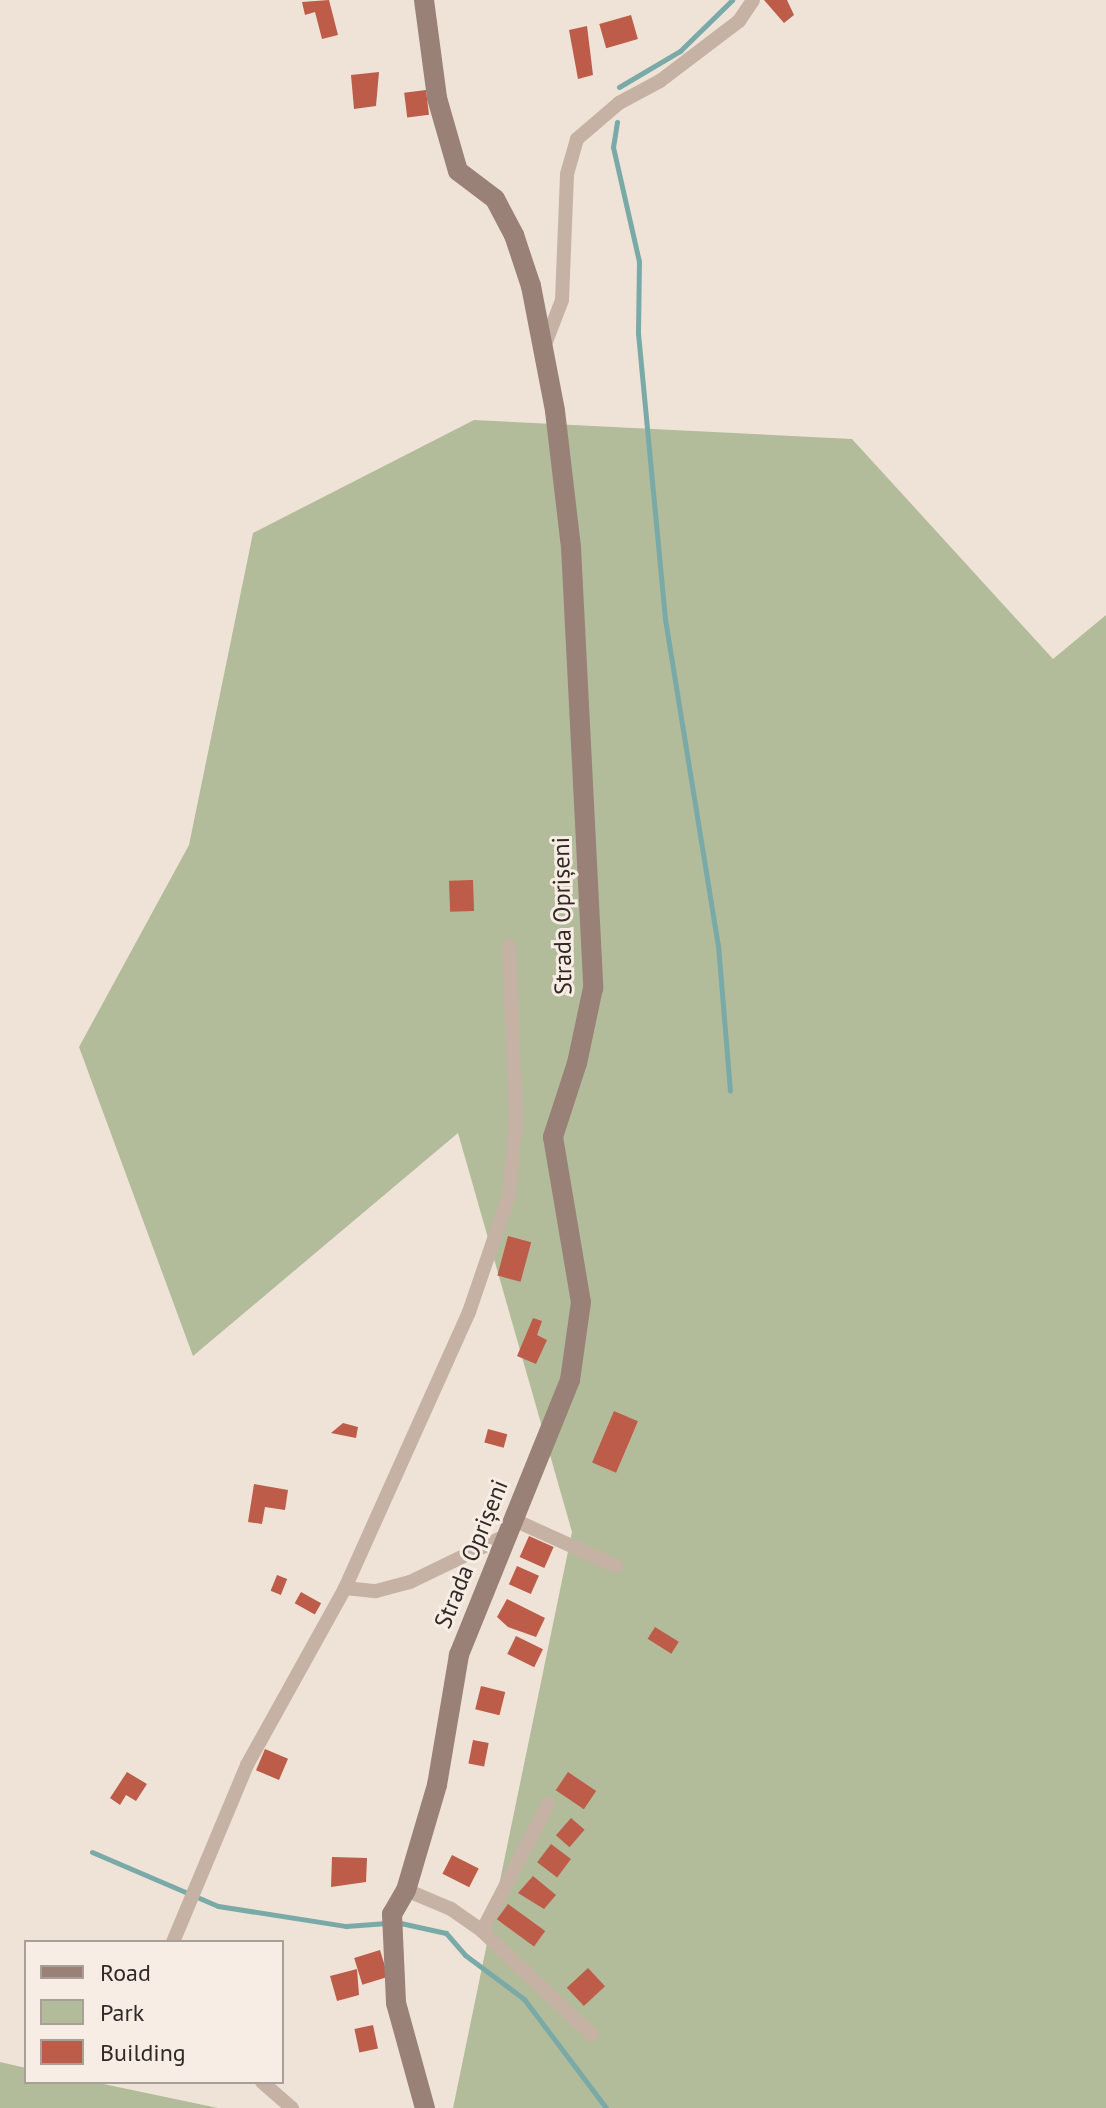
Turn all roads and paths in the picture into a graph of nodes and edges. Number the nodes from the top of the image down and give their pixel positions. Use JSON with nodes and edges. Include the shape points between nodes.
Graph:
{"nodes":[{"id":1,"x":424,"y":0,"type":"edge"},
{"id":2,"x":753,"y":0,"type":"edge"},
{"id":3,"x":544,"y":347,"type":"junction"},
{"id":4,"x":509,"y":946,"type":"dead end"},
{"id":5,"x":508,"y":1527,"type":"junction"},
{"id":6,"x":616,"y":1566,"type":"dead end"},
{"id":7,"x":345,"y":1588,"type":"junction"},
{"id":8,"x":548,"y":1804,"type":"dead end"},
{"id":9,"x":406,"y":1890,"type":"junction"},
{"id":10,"x":482,"y":1931,"type":"junction"},
{"id":11,"x":174,"y":1940,"type":"edge"},
{"id":12,"x":592,"y":2035,"type":"dead end"},
{"id":13,"x":264,"y":2084,"type":"edge"},
{"id":14,"x":292,"y":2108,"type":"edge"},
{"id":15,"x":425,"y":2108,"type":"edge"}],
"edges":[{"from":1,"to":3,"type":"street","name":"Strada Oprișeni","via":[[437,98],[458,171],[495,199],[505,215],[531,286]]},
{"from":2,"to":3,"type":"street","via":[[739,21],[660,81],[619,103],[577,139],[567,174],[562,300]]},
{"from":3,"to":5,"type":"street","name":"Strada Oprișeni","via":[[570,533],[593,988],[553,1137],[581,1302],[580,1334],[570,1380]]},
{"from":4,"to":7,"type":"street","via":[[516,1121],[509,1195],[469,1312]]},
{"from":5,"to":6,"type":"street"},
{"from":5,"to":7,"type":"street","via":[[410,1582],[376,1591]]},
{"from":5,"to":9,"type":"street","name":"Strada Oprișeni","via":[[459,1655],[437,1785]]},
{"from":7,"to":11,"type":"street","via":[[247,1765]]},
{"from":8,"to":10,"type":"street"},
{"from":9,"to":10,"type":"street","via":[[451,1909]]},
{"from":9,"to":15,"type":"street","name":"Strada Oprișeni","via":[[392,1923],[396,2003]]},
{"from":10,"to":12,"type":"street"},
{"from":13,"to":14,"type":"street"}]}
